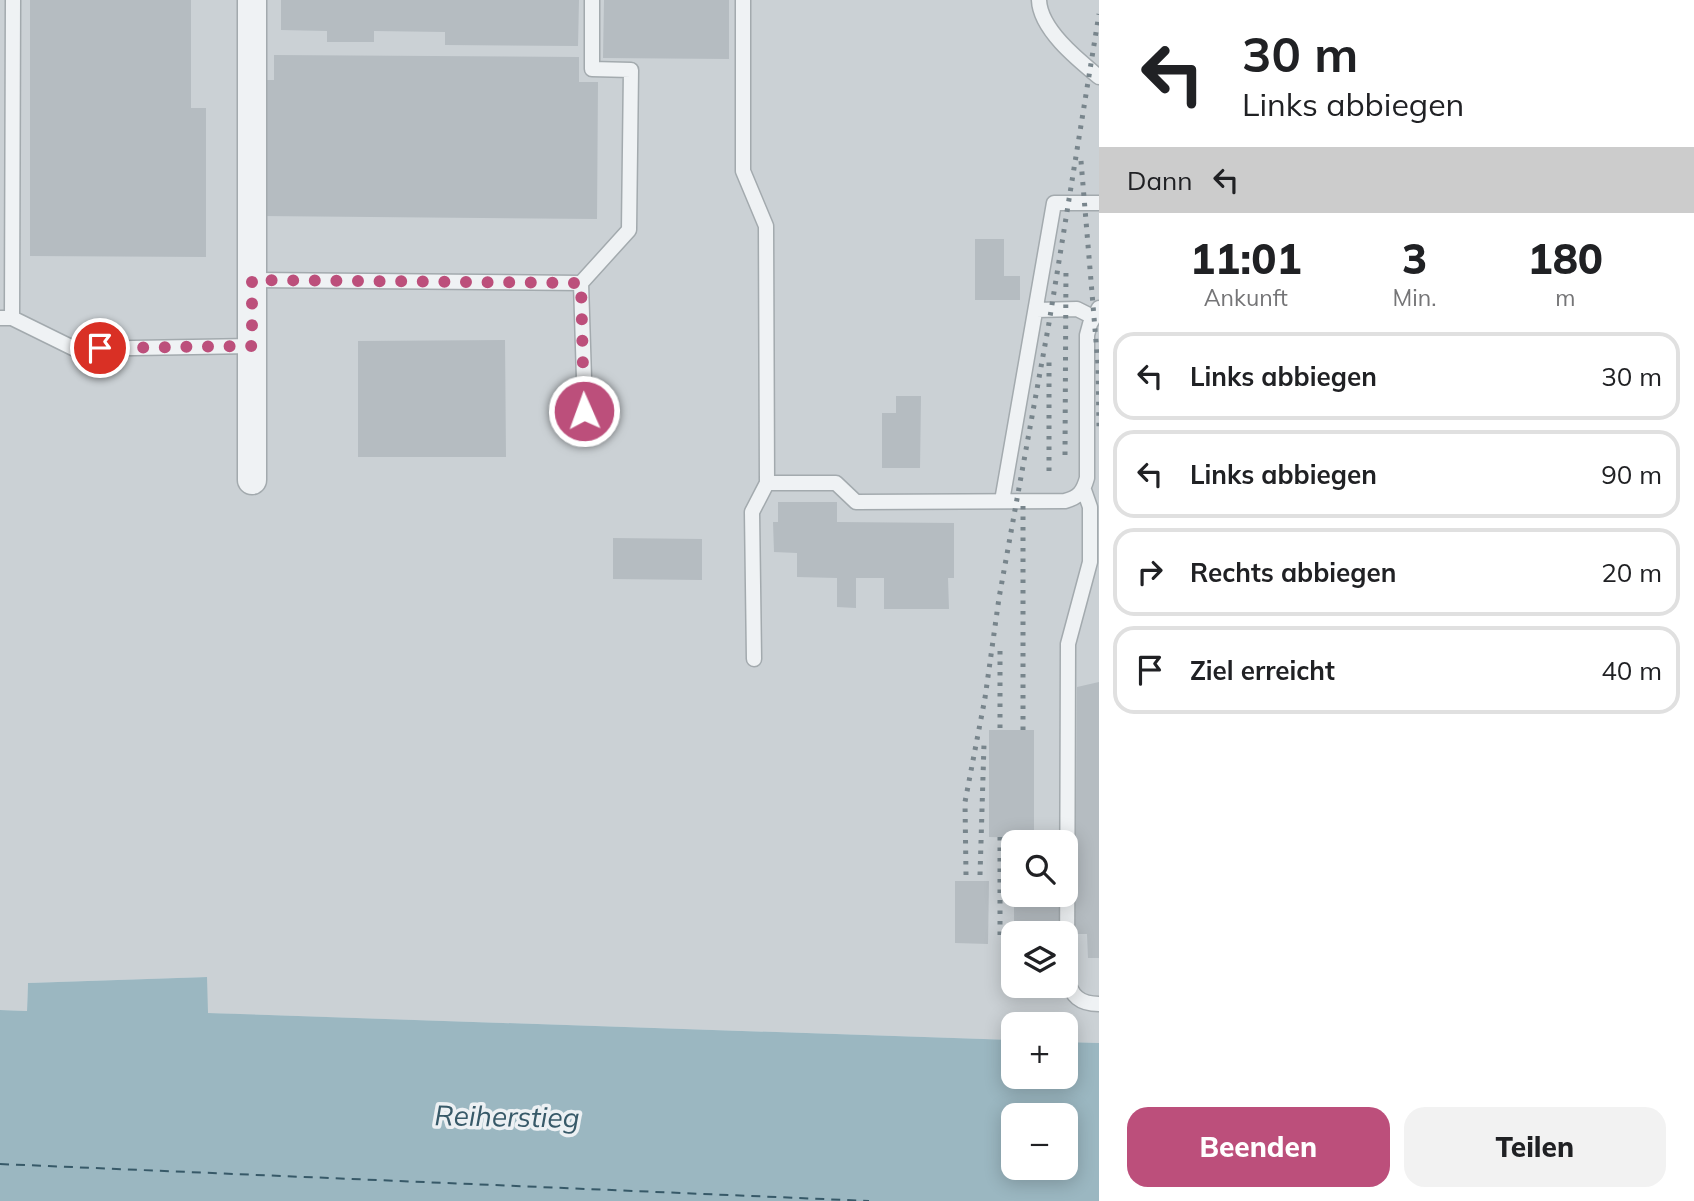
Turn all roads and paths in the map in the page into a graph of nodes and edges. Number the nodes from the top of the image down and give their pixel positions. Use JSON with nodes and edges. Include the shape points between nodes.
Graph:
{"nodes":[{"id":1,"x":13,"y":0,"type":"edge"},
{"id":2,"x":252,"y":0,"type":"edge"},
{"id":3,"x":592,"y":0,"type":"edge"},
{"id":4,"x":743,"y":0,"type":"edge"},
{"id":5,"x":1039,"y":0,"type":"edge"},
{"id":6,"x":1099,"y":77,"type":"edge"},
{"id":7,"x":1099,"y":203,"type":"edge"},
{"id":8,"x":252,"y":280,"type":"junction"},
{"id":9,"x":581,"y":283,"type":"junction"},
{"id":10,"x":1036,"y":310,"type":"junction"},
{"id":11,"x":1096,"y":313,"type":"edge"},
{"id":12,"x":6,"y":318,"type":"edge"},
{"id":13,"x":252,"y":346,"type":"junction"},
{"id":14,"x":584,"y":411,"type":"dead end"},
{"id":15,"x":252,"y":480,"type":"dead end"},
{"id":16,"x":767,"y":483,"type":"junction"},
{"id":17,"x":1084,"y":490,"type":"junction"},
{"id":18,"x":1002,"y":501,"type":"junction"},
{"id":19,"x":754,"y":659,"type":"dead end"},
{"id":20,"x":1099,"y":1004,"type":"edge"}],
"edges":[{"from":1,"to":12,"type":"lane"},
{"from":2,"to":8,"type":"street"},
{"from":3,"to":9,"type":"lane","via":[[592,69],[631,70],[629,230]]},
{"from":4,"to":16,"type":"lane","via":[[743,171],[766,226]]},
{"from":5,"to":6,"type":"lane","via":[[1047,27]]},
{"from":7,"to":10,"type":"lane","via":[[1054,204]]},
{"from":8,"to":9,"type":"lane"},
{"from":8,"to":13,"type":"street"},
{"from":9,"to":14,"type":"lane"},
{"from":10,"to":11,"type":"lane"},
{"from":10,"to":18,"type":"lane"},
{"from":11,"to":17,"type":"lane","via":[[1087,335]]},
{"from":12,"to":13,"type":"lane","via":[[75,349]]},
{"from":13,"to":15,"type":"street"},
{"from":16,"to":18,"type":"lane","via":[[836,482],[856,502]]},
{"from":16,"to":19,"type":"lane","via":[[752,512]]},
{"from":17,"to":18,"type":"lane","via":[[1065,500]]},
{"from":17,"to":20,"type":"lane","via":[[1090,507],[1090,562],[1068,644],[1067,978],[1075,996]]}]}
